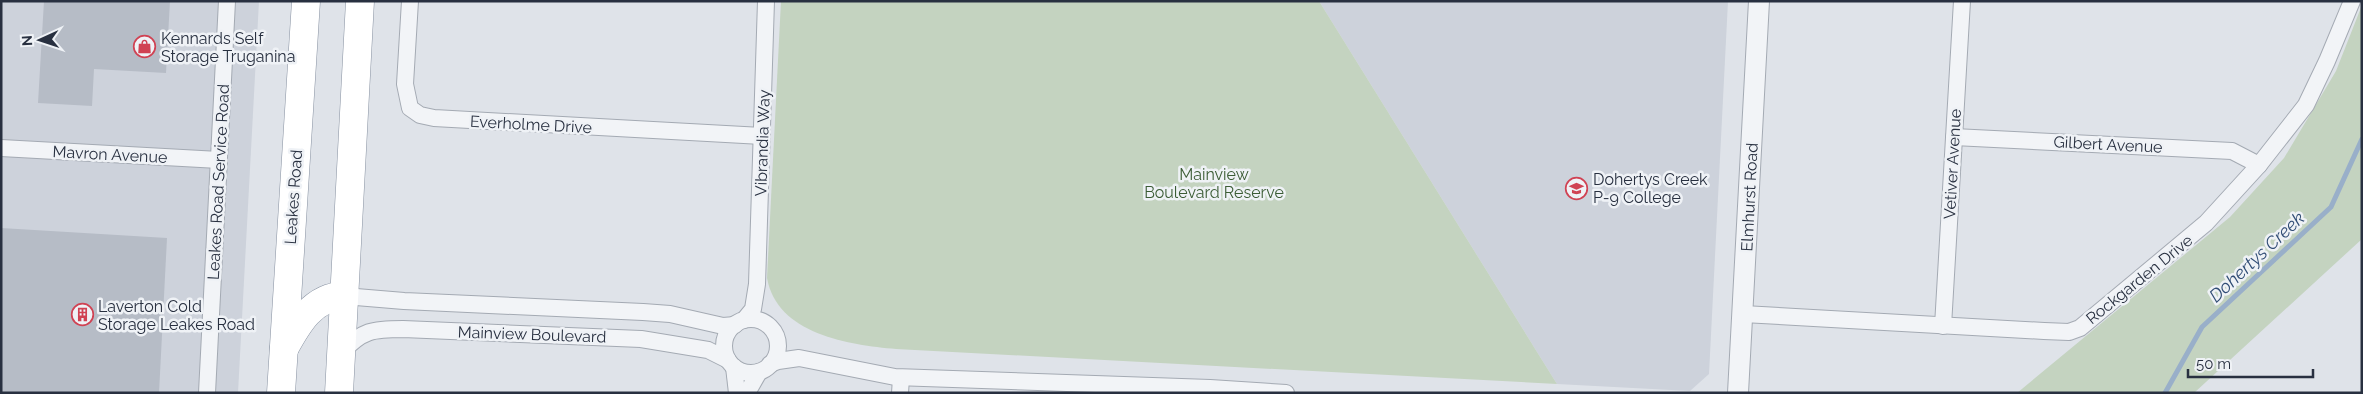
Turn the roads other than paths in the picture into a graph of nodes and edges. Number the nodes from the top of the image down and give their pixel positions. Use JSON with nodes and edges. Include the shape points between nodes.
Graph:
{"nodes":[{"id":1,"x":227,"y":1,"type":"edge"},
{"id":2,"x":306,"y":1,"type":"edge"},
{"id":3,"x":360,"y":1,"type":"edge"},
{"id":4,"x":410,"y":1,"type":"edge"},
{"id":5,"x":766,"y":1,"type":"edge"},
{"id":6,"x":1759,"y":1,"type":"edge"},
{"id":7,"x":1962,"y":1,"type":"edge"},
{"id":8,"x":2352,"y":1,"type":"edge"},
{"id":9,"x":762,"y":136,"type":"junction"},
{"id":10,"x":1954,"y":137,"type":"junction"},
{"id":11,"x":1,"y":148,"type":"edge"},
{"id":12,"x":219,"y":160,"type":"junction"},
{"id":13,"x":2259,"y":165,"type":"junction"},
{"id":14,"x":757,"y":284,"type":"junction"},
{"id":15,"x":344,"y":296,"type":"junction"},
{"id":16,"x":1743,"y":314,"type":"junction"},
{"id":17,"x":739,"y":323,"type":"junction"},
{"id":18,"x":1943,"y":326,"type":"junction"},
{"id":19,"x":771,"y":330,"type":"junction"},
{"id":20,"x":283,"y":350,"type":"junction"},
{"id":21,"x":341,"y":353,"type":"junction"},
{"id":22,"x":816,"y":360,"type":"junction"},
{"id":23,"x":731,"y":364,"type":"junction"},
{"id":24,"x":764,"y":368,"type":"junction"},
{"id":25,"x":901,"y":385,"type":"edge"},
{"id":26,"x":1079,"y":388,"type":"edge"},
{"id":27,"x":207,"y":393,"type":"edge"},
{"id":28,"x":281,"y":393,"type":"edge"},
{"id":29,"x":338,"y":393,"type":"edge"},
{"id":30,"x":737,"y":393,"type":"edge"},
{"id":31,"x":747,"y":393,"type":"edge"},
{"id":32,"x":1286,"y":393,"type":"edge"},
{"id":33,"x":1738,"y":393,"type":"edge"}],
"edges":[{"from":1,"to":12,"type":"street","name":"Leakes Road Service Road"},
{"from":2,"to":20,"type":"highway","name":"Leakes Road"},
{"from":3,"to":15,"type":"highway"},
{"from":4,"to":9,"type":"street","name":"Everholme Drive","via":[[405,84],[410,108],[420,115]]},
{"from":5,"to":9,"type":"street","name":"Vibrandia Way"},
{"from":6,"to":16,"type":"street","name":"Elmhurst Road"},
{"from":7,"to":10,"type":"street","name":"Vetiver Avenue"},
{"from":8,"to":13,"type":"street","name":"Rockgarden Drive","via":[[2306,104]]},
{"from":9,"to":14,"type":"street","name":"Vibrandia Way"},
{"from":10,"to":13,"type":"street","name":"Gilbert Avenue","via":[[2211,149],[2232,151]]},
{"from":10,"to":18,"type":"street","name":"Vetiver Avenue"},
{"from":11,"to":12,"type":"street","name":"Mavron Avenue"},
{"from":12,"to":27,"type":"street","name":"Leakes Road Service Road"},
{"from":13,"to":18,"type":"street","name":"Rockgarden Drive","via":[[2206,223],[2080,328],[2052,332]]},
{"from":14,"to":17,"type":"street","name":"Vibrandia Way","via":[[753,309]]},
{"from":14,"to":19,"type":"street","name":"Vibrandia Way"},
{"from":15,"to":17,"type":"street","name":"Mainview Boulevard","via":[[642,312],[670,314],[723,326]]},
{"from":15,"to":20,"type":"highway","via":[[322,300],[310,310],[296,326]]},
{"from":15,"to":21,"type":"highway"},
{"from":16,"to":18,"type":"street","name":"Rockgarden Drive"},
{"from":16,"to":33,"type":"street","name":"Elmhurst Road"},
{"from":17,"to":19,"type":"street","via":[[757,320]]},
{"from":17,"to":23,"type":"street","via":[[728,332],[725,341]]},
{"from":19,"to":22,"type":"street","via":[[787,347]]},
{"from":19,"to":24,"type":"street","via":[[777,350]]},
{"from":20,"to":28,"type":"highway","name":"Leakes Road"},
{"from":21,"to":23,"type":"street","name":"Mainview Boulevard","via":[[360,334],[403,329],[642,339],[708,350]]},
{"from":21,"to":29,"type":"highway"},
{"from":22,"to":24,"type":"street","via":[[778,361]]},
{"from":22,"to":25,"type":"street"},
{"from":23,"to":24,"type":"street","via":[[746,372]]},
{"from":23,"to":30,"type":"street"},
{"from":24,"to":31,"type":"street"},
{"from":25,"to":26,"type":"street"},
{"from":26,"to":32,"type":"street","via":[[1210,388]]}]}
